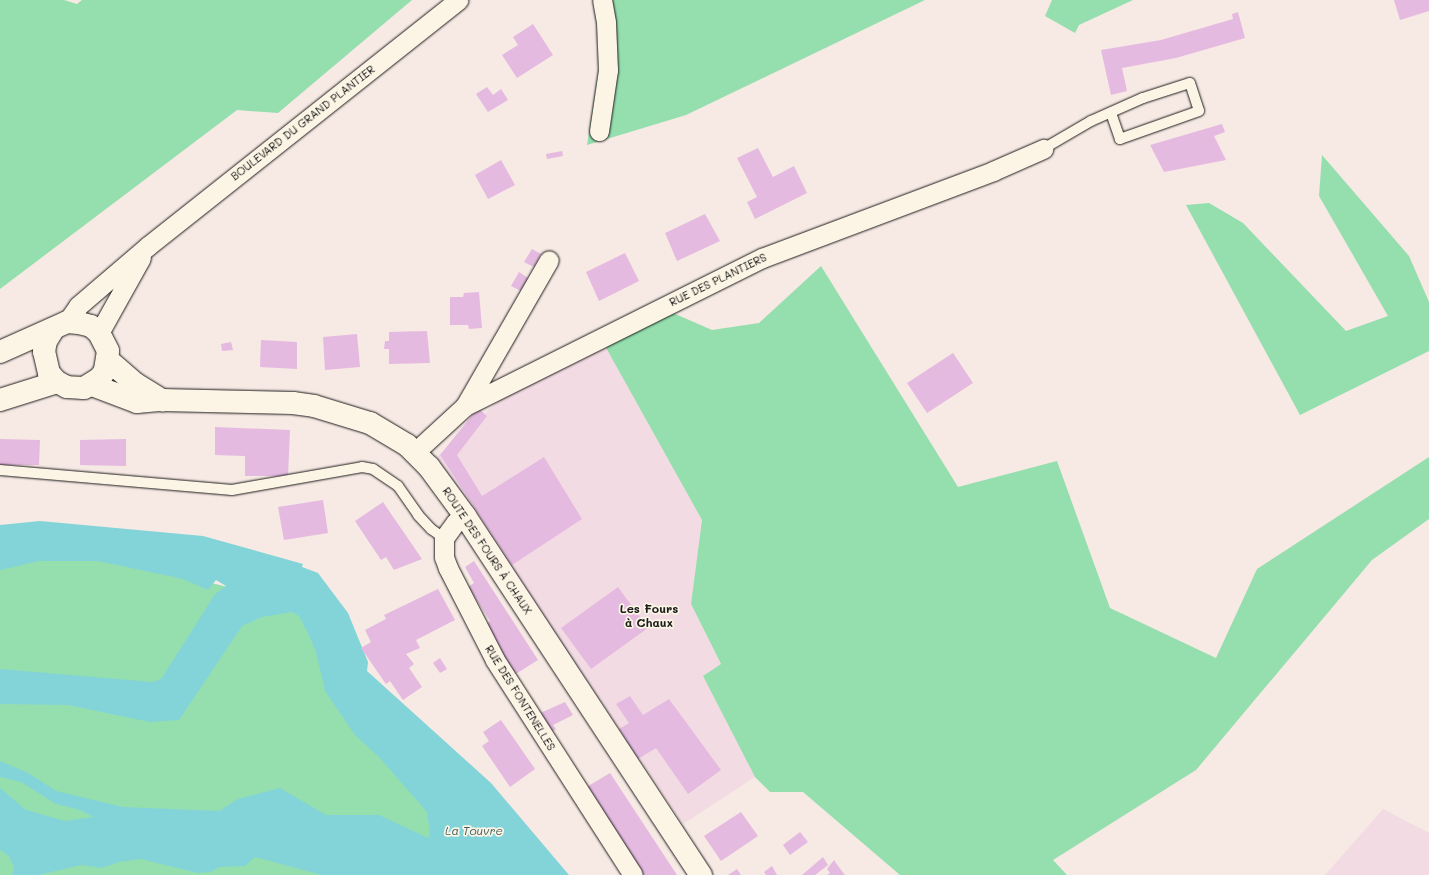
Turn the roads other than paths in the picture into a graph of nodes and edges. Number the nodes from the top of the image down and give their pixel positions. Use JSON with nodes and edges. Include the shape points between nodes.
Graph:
{"nodes":[{"id":1,"x":458,"y":0,"type":"edge"},
{"id":2,"x":602,"y":0,"type":"edge"},
{"id":3,"x":1111,"y":113,"type":"junction"},
{"id":4,"x":599,"y":131,"type":"dead end"},
{"id":5,"x":1043,"y":149,"type":"joint"},
{"id":6,"x":148,"y":246,"type":"junction"},
{"id":7,"x":549,"y":260,"type":"dead end"},
{"id":8,"x":60,"y":326,"type":"junction"},
{"id":9,"x":99,"y":333,"type":"junction"},
{"id":10,"x":0,"y":352,"type":"edge"},
{"id":11,"x":108,"y":360,"type":"junction"},
{"id":12,"x":57,"y":382,"type":"junction"},
{"id":13,"x":92,"y":385,"type":"junction"},
{"id":14,"x":0,"y":400,"type":"edge"},
{"id":15,"x":162,"y":400,"type":"junction"},
{"id":16,"x":465,"y":406,"type":"junction"},
{"id":17,"x":416,"y":452,"type":"junction"},
{"id":18,"x":0,"y":470,"type":"edge"},
{"id":19,"x":465,"y":516,"type":"junction"},
{"id":20,"x":444,"y":538,"type":"junction"},
{"id":21,"x":633,"y":875,"type":"edge"},
{"id":22,"x":701,"y":875,"type":"edge"}],
"edges":[{"from":1,"to":6,"type":"street","name":"BOULEVARD DU GRAND PLANTIER"},
{"from":2,"to":4,"type":"street","via":[[606,22],[608,70]]},
{"from":3,"to":3,"type":"lane","via":[[1190,83],[1199,111],[1120,139]]},
{"from":3,"to":5,"type":"lane"},
{"from":5,"to":16,"type":"street","name":"RUE DES PLANTIERS","via":[[993,171],[762,258]]},
{"from":6,"to":8,"type":"street","name":"BOULEVARD DU GRAND PLANTIER","via":[[78,306]]},
{"from":6,"to":9,"type":"street","name":"BOULEVARD DU GRAND PLANTIER"},
{"from":7,"to":16,"type":"street"},
{"from":8,"to":9,"type":"street","via":[[90,326]]},
{"from":8,"to":10,"type":"street","via":[[34,335]]},
{"from":8,"to":12,"type":"street","via":[[46,341],[44,352],[47,368]]},
{"from":9,"to":11,"type":"street","via":[[108,351]]},
{"from":11,"to":13,"type":"street","via":[[105,371]]},
{"from":11,"to":15,"type":"street","via":[[136,384]]},
{"from":12,"to":13,"type":"street","name":"ROUTE DES FOURS À CHAUX","via":[[76,389]]},
{"from":12,"to":14,"type":"street"},
{"from":13,"to":15,"type":"street","name":"ROUTE DES FOURS À CHAUX","via":[[137,402]]},
{"from":15,"to":17,"type":"street","name":"ROUTE DES FOURS À CHAUX","via":[[293,403],[332,410],[370,423],[398,438]]},
{"from":16,"to":17,"type":"street","name":"RUE DES PLANTIERS"},
{"from":17,"to":19,"type":"street","name":"ROUTE DES FOURS À CHAUX"},
{"from":18,"to":20,"type":"lane","via":[[232,490],[362,467],[373,469],[398,486],[418,515]]},
{"from":19,"to":20,"type":"street","via":[[455,523]]},
{"from":19,"to":22,"type":"street","name":"ROUTE DES FOURS À CHAUX"},
{"from":20,"to":21,"type":"street","name":"RUE DES FONTENELLES","via":[[444,558],[448,568],[495,660]]}]}
